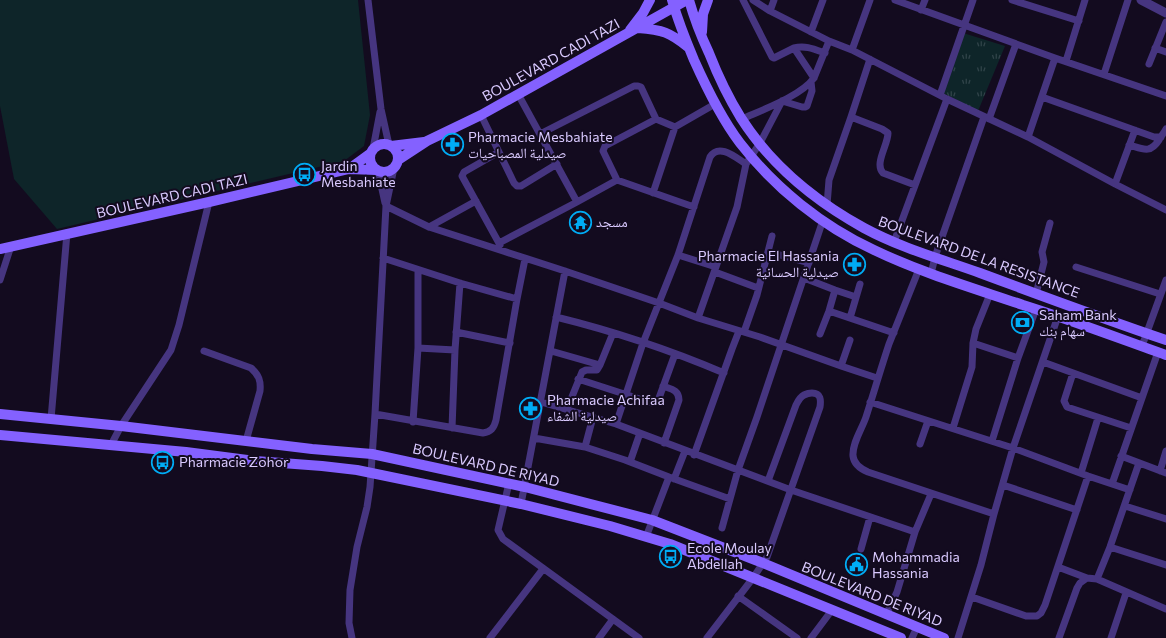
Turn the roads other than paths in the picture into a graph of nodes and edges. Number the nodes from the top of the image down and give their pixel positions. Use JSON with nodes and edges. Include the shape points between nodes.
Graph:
{"nodes":[{"id":1,"x":368,"y":0,"type":"edge"},
{"id":2,"x":650,"y":0,"type":"edge"},
{"id":3,"x":688,"y":0,"type":"edge"},
{"id":4,"x":708,"y":0,"type":"edge"},
{"id":5,"x":743,"y":0,"type":"edge"},
{"id":6,"x":753,"y":0,"type":"edge"},
{"id":7,"x":774,"y":0,"type":"edge"},
{"id":8,"x":823,"y":0,"type":"edge"},
{"id":9,"x":870,"y":0,"type":"edge"},
{"id":10,"x":895,"y":0,"type":"edge"},
{"id":11,"x":925,"y":0,"type":"edge"},
{"id":12,"x":973,"y":0,"type":"edge"},
{"id":13,"x":1012,"y":0,"type":"edge"},
{"id":14,"x":1085,"y":0,"type":"edge"},
{"id":15,"x":1128,"y":0,"type":"edge"},
{"id":16,"x":1141,"y":0,"type":"edge"},
{"id":17,"x":673,"y":4,"type":"edge"},
{"id":18,"x":921,"y":10,"type":"junction"},
{"id":19,"x":770,"y":11,"type":"junction"},
{"id":20,"x":1166,"y":14,"type":"edge"},
{"id":21,"x":1079,"y":21,"type":"junction"},
{"id":22,"x":1166,"y":22,"type":"edge"},
{"id":23,"x":964,"y":25,"type":"junction"},
{"id":24,"x":637,"y":28,"type":"junction"},
{"id":25,"x":811,"y":32,"type":"junction"},
{"id":26,"x":626,"y":34,"type":"junction"},
{"id":27,"x":701,"y":35,"type":"junction"},
{"id":28,"x":829,"y":41,"type":"junction"},
{"id":29,"x":1016,"y":44,"type":"junction"},
{"id":30,"x":688,"y":47,"type":"junction"},
{"id":31,"x":794,"y":48,"type":"junction"},
{"id":32,"x":1155,"y":48,"type":"junction"},
{"id":33,"x":852,"y":50,"type":"junction"},
{"id":34,"x":1166,"y":52,"type":"edge"},
{"id":35,"x":824,"y":53,"type":"junction"},
{"id":36,"x":1056,"y":58,"type":"junction"},
{"id":37,"x":870,"y":59,"type":"junction"},
{"id":38,"x":1066,"y":61,"type":"junction"},
{"id":39,"x":1149,"y":64,"type":"dead end"},
{"id":40,"x":1104,"y":74,"type":"junction"},
{"id":41,"x":813,"y":80,"type":"junction"},
{"id":42,"x":518,"y":94,"type":"junction"},
{"id":43,"x":940,"y":95,"type":"junction"},
{"id":44,"x":1166,"y":96,"type":"edge"},
{"id":45,"x":1042,"y":97,"type":"junction"},
{"id":46,"x":947,"y":99,"type":"junction"},
{"id":47,"x":782,"y":101,"type":"junction"},
{"id":48,"x":715,"y":104,"type":"junction"},
{"id":49,"x":381,"y":109,"type":"junction"},
{"id":50,"x":481,"y":115,"type":"junction"},
{"id":51,"x":852,"y":117,"type":"junction"},
{"id":52,"x":986,"y":118,"type":"junction"},
{"id":53,"x":656,"y":119,"type":"junction"},
{"id":54,"x":742,"y":119,"type":"junction"},
{"id":55,"x":675,"y":127,"type":"junction"},
{"id":56,"x":1166,"y":129,"type":"edge"},
{"id":57,"x":1135,"y":130,"type":"junction"},
{"id":58,"x":540,"y":134,"type":"junction"},
{"id":59,"x":1161,"y":136,"type":"junction"},
{"id":60,"x":1028,"y":138,"type":"junction"},
{"id":61,"x":427,"y":141,"type":"junction"},
{"id":62,"x":760,"y":143,"type":"junction"},
{"id":63,"x":1129,"y":145,"type":"junction"},
{"id":64,"x":390,"y":146,"type":"junction"},
{"id":65,"x":372,"y":151,"type":"junction"},
{"id":66,"x":499,"y":152,"type":"junction"},
{"id":67,"x":748,"y":160,"type":"junction"},
{"id":68,"x":396,"y":164,"type":"junction"},
{"id":69,"x":557,"y":164,"type":"junction"},
{"id":70,"x":349,"y":169,"type":"junction"},
{"id":71,"x":377,"y":171,"type":"junction"},
{"id":72,"x":617,"y":180,"type":"junction"},
{"id":73,"x":1115,"y":184,"type":"junction"},
{"id":74,"x":915,"y":185,"type":"junction"},
{"id":75,"x":653,"y":193,"type":"junction"},
{"id":76,"x":476,"y":201,"type":"junction"},
{"id":77,"x":209,"y":202,"type":"junction"},
{"id":78,"x":577,"y":202,"type":"junction"},
{"id":79,"x":827,"y":205,"type":"junction"},
{"id":80,"x":386,"y":206,"type":"junction"},
{"id":81,"x":694,"y":207,"type":"junction"},
{"id":82,"x":1166,"y":210,"type":"edge"},
{"id":83,"x":823,"y":220,"type":"junction"},
{"id":84,"x":1050,"y":224,"type":"dead end"},
{"id":85,"x":429,"y":226,"type":"junction"},
{"id":86,"x":67,"y":233,"type":"junction"},
{"id":87,"x":772,"y":236,"type":"dead end"},
{"id":88,"x":894,"y":242,"type":"junction"},
{"id":89,"x":11,"y":246,"type":"junction"},
{"id":90,"x":500,"y":247,"type":"junction"},
{"id":91,"x":0,"y":249,"type":"edge"},
{"id":92,"x":768,"y":252,"type":"junction"},
{"id":93,"x":678,"y":255,"type":"junction"},
{"id":94,"x":935,"y":257,"type":"junction"},
{"id":95,"x":383,"y":258,"type":"junction"},
{"id":96,"x":525,"y":258,"type":"junction"},
{"id":97,"x":809,"y":263,"type":"junction"},
{"id":98,"x":1076,"y":267,"type":"dead end"},
{"id":99,"x":919,"y":269,"type":"junction"},
{"id":100,"x":418,"y":270,"type":"junction"},
{"id":101,"x":715,"y":270,"type":"junction"},
{"id":102,"x":565,"y":271,"type":"junction"},
{"id":103,"x":930,"y":274,"type":"junction"},
{"id":104,"x":804,"y":278,"type":"junction"},
{"id":105,"x":0,"y":280,"type":"edge"},
{"id":106,"x":1166,"y":280,"type":"edge"},
{"id":107,"x":460,"y":283,"type":"junction"},
{"id":108,"x":860,"y":284,"type":"dead end"},
{"id":109,"x":758,"y":288,"type":"junction"},
{"id":110,"x":835,"y":290,"type":"junction"},
{"id":111,"x":990,"y":294,"type":"junction"},
{"id":112,"x":1036,"y":294,"type":"junction"},
{"id":113,"x":1160,"y":294,"type":"junction"},
{"id":114,"x":856,"y":297,"type":"junction"},
{"id":115,"x":517,"y":299,"type":"junction"},
{"id":116,"x":659,"y":303,"type":"junction"},
{"id":117,"x":1036,"y":309,"type":"junction"},
{"id":118,"x":829,"y":312,"type":"junction"},
{"id":119,"x":1058,"y":316,"type":"junction"},
{"id":120,"x":556,"y":317,"type":"junction"},
{"id":121,"x":698,"y":318,"type":"junction"},
{"id":122,"x":850,"y":318,"type":"junction"},
{"id":123,"x":456,"y":332,"type":"junction"},
{"id":124,"x":742,"y":332,"type":"junction"},
{"id":125,"x":612,"y":333,"type":"junction"},
{"id":126,"x":894,"y":333,"type":"junction"},
{"id":127,"x":1147,"y":333,"type":"junction"},
{"id":128,"x":820,"y":334,"type":"dead end"},
{"id":129,"x":850,"y":340,"type":"dead end"},
{"id":130,"x":1166,"y":340,"type":"edge"},
{"id":131,"x":510,"y":343,"type":"junction"},
{"id":132,"x":643,"y":343,"type":"junction"},
{"id":133,"x":781,"y":344,"type":"junction"},
{"id":134,"x":974,"y":344,"type":"junction"},
{"id":135,"x":1142,"y":346,"type":"junction"},
{"id":136,"x":418,"y":348,"type":"junction"},
{"id":137,"x":455,"y":350,"type":"junction"},
{"id":138,"x":204,"y":351,"type":"dead end"},
{"id":139,"x":550,"y":351,"type":"junction"},
{"id":140,"x":1162,"y":353,"type":"edge"},
{"id":141,"x":675,"y":354,"type":"junction"},
{"id":142,"x":1018,"y":358,"type":"junction"},
{"id":143,"x":1042,"y":362,"type":"junction"},
{"id":144,"x":600,"y":366,"type":"junction"},
{"id":145,"x":841,"y":366,"type":"junction"},
{"id":146,"x":724,"y":373,"type":"junction"},
{"id":147,"x":1073,"y":373,"type":"junction"},
{"id":148,"x":878,"y":378,"type":"junction"},
{"id":149,"x":578,"y":379,"type":"junction"},
{"id":150,"x":663,"y":386,"type":"junction"},
{"id":151,"x":625,"y":395,"type":"junction"},
{"id":152,"x":1142,"y":398,"type":"junction"},
{"id":153,"x":541,"y":402,"type":"junction"},
{"id":154,"x":870,"y":402,"type":"junction"},
{"id":155,"x":567,"y":409,"type":"junction"},
{"id":156,"x":0,"y":414,"type":"edge"},
{"id":157,"x":375,"y":414,"type":"junction"},
{"id":158,"x":593,"y":417,"type":"junction"},
{"id":159,"x":1098,"y":418,"type":"junction"},
{"id":160,"x":51,"y":419,"type":"junction"},
{"id":161,"x":928,"y":421,"type":"junction"},
{"id":162,"x":413,"y":422,"type":"junction"},
{"id":163,"x":616,"y":424,"type":"junction"},
{"id":164,"x":121,"y":426,"type":"junction"},
{"id":165,"x":452,"y":428,"type":"junction"},
{"id":166,"x":952,"y":428,"type":"junction"},
{"id":167,"x":1131,"y":428,"type":"junction"},
{"id":168,"x":640,"y":433,"type":"junction"},
{"id":169,"x":0,"y":434,"type":"edge"},
{"id":170,"x":534,"y":438,"type":"junction"},
{"id":171,"x":246,"y":441,"type":"junction"},
{"id":172,"x":992,"y":441,"type":"junction"},
{"id":173,"x":664,"y":443,"type":"junction"},
{"id":174,"x":920,"y":444,"type":"dead end"},
{"id":175,"x":111,"y":445,"type":"junction"},
{"id":176,"x":585,"y":446,"type":"junction"},
{"id":177,"x":1013,"y":448,"type":"junction"},
{"id":178,"x":685,"y":451,"type":"junction"},
{"id":179,"x":1166,"y":451,"type":"edge"},
{"id":180,"x":372,"y":454,"type":"junction"},
{"id":181,"x":694,"y":455,"type":"junction"},
{"id":182,"x":1121,"y":456,"type":"junction"},
{"id":183,"x":630,"y":462,"type":"junction"},
{"id":184,"x":1139,"y":463,"type":"junction"},
{"id":185,"x":738,"y":470,"type":"junction"},
{"id":186,"x":371,"y":472,"type":"junction"},
{"id":187,"x":1163,"y":472,"type":"edge"},
{"id":188,"x":1084,"y":474,"type":"junction"},
{"id":189,"x":672,"y":478,"type":"junction"},
{"id":190,"x":768,"y":481,"type":"junction"},
{"id":191,"x":509,"y":483,"type":"junction"},
{"id":192,"x":1112,"y":484,"type":"junction"},
{"id":193,"x":1003,"y":485,"type":"junction"},
{"id":194,"x":525,"y":486,"type":"junction"},
{"id":195,"x":791,"y":490,"type":"junction"},
{"id":196,"x":1130,"y":490,"type":"junction"},
{"id":197,"x":931,"y":494,"type":"junction"},
{"id":198,"x":730,"y":499,"type":"junction"},
{"id":199,"x":505,"y":500,"type":"junction"},
{"id":200,"x":521,"y":504,"type":"junction"},
{"id":201,"x":1125,"y":506,"type":"junction"},
{"id":202,"x":1077,"y":510,"type":"junction"},
{"id":203,"x":994,"y":514,"type":"junction"},
{"id":204,"x":870,"y":517,"type":"junction"},
{"id":205,"x":1166,"y":519,"type":"edge"},
{"id":206,"x":652,"y":520,"type":"junction"},
{"id":207,"x":722,"y":528,"type":"dead end"},
{"id":208,"x":915,"y":532,"type":"junction"},
{"id":209,"x":646,"y":537,"type":"junction"},
{"id":210,"x":1110,"y":547,"type":"junction"},
{"id":211,"x":861,"y":549,"type":"dead end"},
{"id":212,"x":763,"y":563,"type":"junction"},
{"id":213,"x":1166,"y":565,"type":"edge"},
{"id":214,"x":1058,"y":567,"type":"junction"},
{"id":215,"x":543,"y":569,"type":"junction"},
{"id":216,"x":753,"y":578,"type":"junction"},
{"id":217,"x":1087,"y":578,"type":"junction"},
{"id":218,"x":1096,"y":579,"type":"junction"},
{"id":219,"x":1126,"y":593,"type":"junction"},
{"id":220,"x":738,"y":596,"type":"junction"},
{"id":221,"x":972,"y":597,"type":"junction"},
{"id":222,"x":1166,"y":609,"type":"edge"},
{"id":223,"x":832,"y":610,"type":"junction"},
{"id":224,"x":886,"y":615,"type":"junction"},
{"id":225,"x":613,"y":619,"type":"junction"},
{"id":226,"x":917,"y":627,"type":"junction"},
{"id":227,"x":352,"y":638,"type":"edge"},
{"id":228,"x":490,"y":638,"type":"edge"},
{"id":229,"x":599,"y":638,"type":"edge"},
{"id":230,"x":639,"y":638,"type":"edge"},
{"id":231,"x":707,"y":638,"type":"edge"},
{"id":232,"x":796,"y":638,"type":"edge"},
{"id":233,"x":811,"y":638,"type":"edge"},
{"id":234,"x":901,"y":638,"type":"edge"},
{"id":235,"x":912,"y":638,"type":"edge"},
{"id":236,"x":944,"y":638,"type":"edge"},
{"id":237,"x":958,"y":638,"type":"edge"},
{"id":238,"x":1059,"y":638,"type":"edge"},
{"id":239,"x":1111,"y":638,"type":"edge"}],
"edges":[{"from":1,"to":49,"type":"street"},
{"from":2,"to":26,"type":"main road"},
{"from":3,"to":17,"type":"main road","name":"BOULEVARD CADI TAZI"},
{"from":3,"to":27,"type":"main road","name":"BOULEVARD DE LA RESISTANCE"},
{"from":4,"to":27,"type":"main road"},
{"from":5,"to":31,"type":"street","via":[[772,57]]},
{"from":6,"to":19,"type":"street"},
{"from":7,"to":19,"type":"street"},
{"from":8,"to":25,"type":"street"},
{"from":9,"to":33,"type":"street"},
{"from":10,"to":18,"type":"street"},
{"from":11,"to":18,"type":"street"},
{"from":12,"to":23,"type":"street"},
{"from":13,"to":21,"type":"street"},
{"from":14,"to":21,"type":"street"},
{"from":15,"to":40,"type":"street"},
{"from":16,"to":20,"type":"street"},
{"from":17,"to":24,"type":"main road","name":"BOULEVARD CADI TAZI"},
{"from":17,"to":30,"type":"main road","name":"BOULEVARD DE LA RESISTANCE"},
{"from":18,"to":23,"type":"street"},
{"from":19,"to":25,"type":"street"},
{"from":21,"to":38,"type":"street"},
{"from":22,"to":32,"type":"street"},
{"from":23,"to":29,"type":"street"},
{"from":23,"to":43,"type":"street"},
{"from":24,"to":26,"type":"main road","name":"BOULEVARD CADI TAZI"},
{"from":24,"to":30,"type":"main road","via":[[665,31]]},
{"from":25,"to":28,"type":"street"},
{"from":26,"to":42,"type":"main road","name":"BOULEVARD CADI TAZI"},
{"from":27,"to":54,"type":"main road","name":"BOULEVARD DE LA RESISTANCE","via":[[727,94]]},
{"from":28,"to":33,"type":"street"},
{"from":28,"to":35,"type":"street"},
{"from":29,"to":36,"type":"street"},
{"from":29,"to":52,"type":"street"},
{"from":30,"to":48,"type":"main road","name":"BOULEVARD DE LA RESISTANCE"},
{"from":31,"to":35,"type":"street","via":[[802,46]]},
{"from":31,"to":41,"type":"street"},
{"from":32,"to":34,"type":"street"},
{"from":32,"to":39,"type":"street"},
{"from":33,"to":37,"type":"street"},
{"from":35,"to":41,"type":"street"},
{"from":36,"to":38,"type":"street"},
{"from":36,"to":45,"type":"street"},
{"from":37,"to":43,"type":"street"},
{"from":37,"to":51,"type":"street"},
{"from":38,"to":40,"type":"street"},
{"from":40,"to":44,"type":"street"},
{"from":41,"to":47,"type":"street"},
{"from":41,"to":47,"type":"street","via":[[805,108]]},
{"from":42,"to":50,"type":"main road","name":"BOULEVARD CADI TAZI"},
{"from":42,"to":58,"type":"street"},
{"from":43,"to":46,"type":"street"},
{"from":45,"to":57,"type":"street"},
{"from":45,"to":60,"type":"street"},
{"from":46,"to":52,"type":"street"},
{"from":46,"to":74,"type":"street"},
{"from":47,"to":54,"type":"street"},
{"from":47,"to":62,"type":"street"},
{"from":48,"to":55,"type":"street"},
{"from":48,"to":67,"type":"main road","name":"BOULEVARD DE LA RESISTANCE"},
{"from":49,"to":64,"type":"street"},
{"from":49,"to":65,"type":"street"},
{"from":50,"to":61,"type":"main road","name":"BOULEVARD CADI TAZI"},
{"from":50,"to":66,"type":"street"},
{"from":51,"to":74,"type":"street","via":[[888,133],[879,165],[882,173]]},
{"from":51,"to":79,"type":"street","via":[[829,180]]},
{"from":52,"to":60,"type":"street"},
{"from":52,"to":94,"type":"street"},
{"from":53,"to":55,"type":"street"},
{"from":53,"to":58,"type":"street","via":[[641,88],[634,86]]},
{"from":53,"to":72,"type":"street","via":[[603,148]]},
{"from":54,"to":62,"type":"main road","name":"BOULEVARD DE LA RESISTANCE"},
{"from":55,"to":75,"type":"street"},
{"from":56,"to":59,"type":"street"},
{"from":57,"to":59,"type":"street","via":[[1154,137]]},
{"from":57,"to":63,"type":"street"},
{"from":58,"to":69,"type":"street"},
{"from":59,"to":63,"type":"street","via":[[1151,149]]},
{"from":60,"to":73,"type":"street"},
{"from":61,"to":64,"type":"main road","name":"BOULEVARD CADI TAZI"},
{"from":61,"to":68,"type":"main road","name":"BOULEVARD CADI TAZI"},
{"from":62,"to":67,"type":"street"},
{"from":62,"to":79,"type":"main road","name":"BOULEVARD DE LA RESISTANCE","via":[[797,182]]},
{"from":63,"to":73,"type":"street"},
{"from":64,"to":65,"type":"main road","via":[[381,144]]},
{"from":64,"to":68,"type":"main road","via":[[397,152]]},
{"from":65,"to":70,"type":"main road","name":"BOULEVARD CADI TAZI"},
{"from":65,"to":71,"type":"main road","via":[[370,163]]},
{"from":66,"to":69,"type":"street","via":[[517,186]]},
{"from":66,"to":76,"type":"street","via":[[462,174]]},
{"from":67,"to":81,"type":"street","via":[[724,151],[714,152]]},
{"from":67,"to":83,"type":"main road","name":"BOULEVARD DE LA RESISTANCE"},
{"from":67,"to":101,"type":"street","via":[[737,207]]},
{"from":68,"to":71,"type":"main road","via":[[390,171]]},
{"from":68,"to":80,"type":"street"},
{"from":69,"to":78,"type":"street"},
{"from":70,"to":71,"type":"main road","name":"BOULEVARD CADI TAZI"},
{"from":70,"to":77,"type":"main road","name":"BOULEVARD CADI TAZI"},
{"from":71,"to":80,"type":"street"},
{"from":72,"to":75,"type":"street"},
{"from":72,"to":78,"type":"street"},
{"from":73,"to":82,"type":"street"},
{"from":74,"to":88,"type":"street"},
{"from":75,"to":81,"type":"street"},
{"from":76,"to":85,"type":"street"},
{"from":76,"to":90,"type":"street"},
{"from":77,"to":86,"type":"main road","name":"BOULEVARD CADI TAZI"},
{"from":77,"to":164,"type":"street","via":[[171,350]]},
{"from":78,"to":90,"type":"street"},
{"from":79,"to":88,"type":"main road","name":"BOULEVARD DE LA RESISTANCE"},
{"from":80,"to":85,"type":"street"},
{"from":80,"to":95,"type":"street"},
{"from":81,"to":93,"type":"street"},
{"from":83,"to":97,"type":"street"},
{"from":83,"to":99,"type":"main road","name":"BOULEVARD DE LA RESISTANCE","via":[[873,250]]},
{"from":84,"to":112,"type":"street"},
{"from":85,"to":90,"type":"street"},
{"from":86,"to":89,"type":"main road","name":"BOULEVARD CADI TAZI"},
{"from":86,"to":160,"type":"street"},
{"from":87,"to":92,"type":"street"},
{"from":88,"to":94,"type":"main road","name":"BOULEVARD DE LA RESISTANCE"},
{"from":89,"to":91,"type":"main road","name":"BOULEVARD CADI TAZI"},
{"from":89,"to":105,"type":"street"},
{"from":90,"to":96,"type":"street"},
{"from":92,"to":97,"type":"street"},
{"from":92,"to":109,"type":"street"},
{"from":93,"to":101,"type":"street"},
{"from":93,"to":116,"type":"street"},
{"from":94,"to":103,"type":"street"},
{"from":94,"to":112,"type":"main road","name":"BOULEVARD DE LA RESISTANCE"},
{"from":95,"to":100,"type":"street"},
{"from":95,"to":157,"type":"street"},
{"from":96,"to":102,"type":"street"},
{"from":96,"to":115,"type":"street"},
{"from":97,"to":104,"type":"street"},
{"from":98,"to":113,"type":"street"},
{"from":99,"to":103,"type":"main road","name":"BOULEVARD DE LA RESISTANCE"},
{"from":99,"to":126,"type":"street"},
{"from":100,"to":107,"type":"street"},
{"from":100,"to":136,"type":"street"},
{"from":101,"to":109,"type":"street"},
{"from":101,"to":121,"type":"street"},
{"from":102,"to":116,"type":"street"},
{"from":102,"to":120,"type":"street"},
{"from":103,"to":111,"type":"main road","name":"BOULEVARD DE LA RESISTANCE"},
{"from":104,"to":110,"type":"street"},
{"from":104,"to":133,"type":"street"},
{"from":106,"to":113,"type":"street"},
{"from":107,"to":115,"type":"street"},
{"from":107,"to":123,"type":"street"},
{"from":108,"to":114,"type":"street"},
{"from":109,"to":124,"type":"street"},
{"from":110,"to":114,"type":"street"},
{"from":110,"to":118,"type":"street"},
{"from":111,"to":117,"type":"main road","name":"BOULEVARD DE LA RESISTANCE"},
{"from":111,"to":134,"type":"street","via":[[976,329]]},
{"from":112,"to":127,"type":"main road","name":"BOULEVARD DE LA RESISTANCE"},
{"from":113,"to":127,"type":"street"},
{"from":114,"to":122,"type":"street"},
{"from":115,"to":131,"type":"street"},
{"from":116,"to":121,"type":"street"},
{"from":116,"to":132,"type":"street"},
{"from":117,"to":119,"type":"main road","name":"BOULEVARD DE LA RESISTANCE"},
{"from":117,"to":142,"type":"street"},
{"from":118,"to":122,"type":"street"},
{"from":118,"to":128,"type":"street"},
{"from":119,"to":135,"type":"main road","name":"BOULEVARD DE LA RESISTANCE"},
{"from":119,"to":143,"type":"street"},
{"from":120,"to":125,"type":"street"},
{"from":120,"to":139,"type":"street"},
{"from":121,"to":124,"type":"street"},
{"from":122,"to":126,"type":"street"},
{"from":123,"to":131,"type":"street"},
{"from":123,"to":137,"type":"street"},
{"from":124,"to":133,"type":"street"},
{"from":124,"to":146,"type":"street"},
{"from":125,"to":132,"type":"street"},
{"from":125,"to":144,"type":"street"},
{"from":126,"to":148,"type":"street"},
{"from":127,"to":130,"type":"main road","name":"BOULEVARD DE LA RESISTANCE"},
{"from":127,"to":135,"type":"street"},
{"from":129,"to":145,"type":"street"},
{"from":131,"to":165,"type":"street","via":[[492,430],[483,433]]},
{"from":132,"to":141,"type":"street"},
{"from":132,"to":151,"type":"street"},
{"from":133,"to":145,"type":"street"},
{"from":133,"to":185,"type":"street"},
{"from":134,"to":142,"type":"street"},
{"from":134,"to":166,"type":"street","via":[[972,367]]},
{"from":135,"to":140,"type":"main road","name":"BOULEVARD DE LA RESISTANCE"},
{"from":136,"to":137,"type":"street"},
{"from":136,"to":162,"type":"street"},
{"from":137,"to":165,"type":"street"},
{"from":138,"to":171,"type":"street","via":[[251,368],[259,378],[260,391]]},
{"from":139,"to":144,"type":"street"},
{"from":139,"to":153,"type":"street"},
{"from":140,"to":152,"type":"street"},
{"from":141,"to":146,"type":"street"},
{"from":141,"to":150,"type":"street"},
{"from":142,"to":172,"type":"street"},
{"from":143,"to":147,"type":"street"},
{"from":143,"to":177,"type":"street"},
{"from":144,"to":149,"type":"street","via":[[583,371]]},
{"from":145,"to":148,"type":"street"},
{"from":146,"to":181,"type":"street"},
{"from":147,"to":152,"type":"street"},
{"from":147,"to":159,"type":"street","via":[[1065,404],[1070,409]]},
{"from":148,"to":154,"type":"street"},
{"from":149,"to":151,"type":"street"},
{"from":149,"to":155,"type":"street"},
{"from":150,"to":151,"type":"street","via":[[658,401],[652,403]]},
{"from":150,"to":173,"type":"street","via":[[676,391],[679,396]]},
{"from":151,"to":163,"type":"street"},
{"from":152,"to":167,"type":"street"},
{"from":153,"to":155,"type":"street"},
{"from":153,"to":170,"type":"street"},
{"from":154,"to":161,"type":"street"},
{"from":154,"to":197,"type":"street","via":[[853,449],[856,464],[868,472]]},
{"from":155,"to":158,"type":"street"},
{"from":156,"to":160,"type":"main road","name":"BOULEVARD DE RIYAD"},
{"from":157,"to":162,"type":"street"},
{"from":157,"to":180,"type":"street"},
{"from":158,"to":163,"type":"street"},
{"from":158,"to":176,"type":"street"},
{"from":159,"to":167,"type":"street"},
{"from":159,"to":188,"type":"street"},
{"from":160,"to":164,"type":"main road","name":"BOULEVARD DE RIYAD"},
{"from":161,"to":166,"type":"street"},
{"from":161,"to":174,"type":"street"},
{"from":162,"to":165,"type":"street"},
{"from":163,"to":168,"type":"street"},
{"from":164,"to":171,"type":"main road","name":"BOULEVARD DE RIYAD"},
{"from":164,"to":175,"type":"street"},
{"from":166,"to":172,"type":"street"},
{"from":167,"to":182,"type":"street"},
{"from":168,"to":173,"type":"street"},
{"from":168,"to":183,"type":"street"},
{"from":169,"to":175,"type":"main road"},
{"from":170,"to":176,"type":"street"},
{"from":170,"to":194,"type":"street"},
{"from":171,"to":180,"type":"main road","name":"BOULEVARD DE RIYAD"},
{"from":172,"to":177,"type":"street"},
{"from":173,"to":178,"type":"street"},
{"from":175,"to":186,"type":"main road"},
{"from":176,"to":183,"type":"street"},
{"from":177,"to":188,"type":"street"},
{"from":177,"to":193,"type":"street"},
{"from":178,"to":181,"type":"street"},
{"from":178,"to":189,"type":"street"},
{"from":179,"to":187,"type":"street"},
{"from":180,"to":186,"type":"street"},
{"from":180,"to":191,"type":"main road","name":"BOULEVARD DE RIYAD"},
{"from":181,"to":185,"type":"street"},
{"from":182,"to":184,"type":"street"},
{"from":182,"to":192,"type":"street"},
{"from":183,"to":189,"type":"street"},
{"from":184,"to":187,"type":"street"},
{"from":184,"to":196,"type":"street"},
{"from":185,"to":190,"type":"street"},
{"from":185,"to":198,"type":"street"},
{"from":186,"to":199,"type":"main road"},
{"from":186,"to":227,"type":"street","via":[[350,590]]},
{"from":188,"to":192,"type":"street"},
{"from":188,"to":202,"type":"street"},
{"from":189,"to":198,"type":"street"},
{"from":189,"to":206,"type":"street"},
{"from":190,"to":195,"type":"street"},
{"from":190,"to":195,"type":"street","via":[[796,405],[804,395],[816,393],[820,396],[820,407]]},
{"from":191,"to":194,"type":"main road","name":"BOULEVARD DE RIYAD"},
{"from":191,"to":199,"type":"street"},
{"from":192,"to":196,"type":"street"},
{"from":193,"to":202,"type":"street"},
{"from":193,"to":203,"type":"street"},
{"from":194,"to":200,"type":"street"},
{"from":194,"to":206,"type":"main road","name":"BOULEVARD DE RIYAD"},
{"from":195,"to":204,"type":"street"},
{"from":195,"to":212,"type":"street"},
{"from":196,"to":201,"type":"street"},
{"from":197,"to":203,"type":"street"},
{"from":197,"to":208,"type":"street"},
{"from":198,"to":207,"type":"street"},
{"from":199,"to":200,"type":"main road"},
{"from":199,"to":215,"type":"street","via":[[498,530],[500,534]]},
{"from":200,"to":209,"type":"main road"},
{"from":201,"to":205,"type":"street"},
{"from":201,"to":210,"type":"street"},
{"from":202,"to":214,"type":"street"},
{"from":203,"to":221,"type":"street"},
{"from":204,"to":208,"type":"street"},
{"from":204,"to":211,"type":"street"},
{"from":206,"to":209,"type":"street"},
{"from":206,"to":212,"type":"main road","name":"BOULEVARD DE RIYAD"},
{"from":208,"to":224,"type":"street","via":[[897,592]]},
{"from":209,"to":216,"type":"main road"},
{"from":210,"to":213,"type":"street"},
{"from":210,"to":218,"type":"street"},
{"from":212,"to":216,"type":"street"},
{"from":212,"to":224,"type":"main road","name":"BOULEVARD DE RIYAD"},
{"from":214,"to":217,"type":"street"},
{"from":214,"to":221,"type":"street","via":[[1045,605],[1037,616],[1026,616]]},
{"from":215,"to":225,"type":"street"},
{"from":215,"to":228,"type":"street"},
{"from":216,"to":220,"type":"street"},
{"from":216,"to":223,"type":"main road"},
{"from":217,"to":218,"type":"street"},
{"from":217,"to":238,"type":"street","via":[[1077,588]]},
{"from":218,"to":219,"type":"street"},
{"from":219,"to":222,"type":"street"},
{"from":219,"to":239,"type":"street"},
{"from":220,"to":231,"type":"street"},
{"from":220,"to":232,"type":"street"},
{"from":221,"to":237,"type":"street"},
{"from":223,"to":233,"type":"street"},
{"from":223,"to":234,"type":"main road"},
{"from":224,"to":226,"type":"main road","name":"BOULEVARD DE RIYAD"},
{"from":225,"to":229,"type":"street"},
{"from":225,"to":230,"type":"street"},
{"from":226,"to":235,"type":"street"},
{"from":226,"to":236,"type":"main road","name":"BOULEVARD DE RIYAD"}]}
